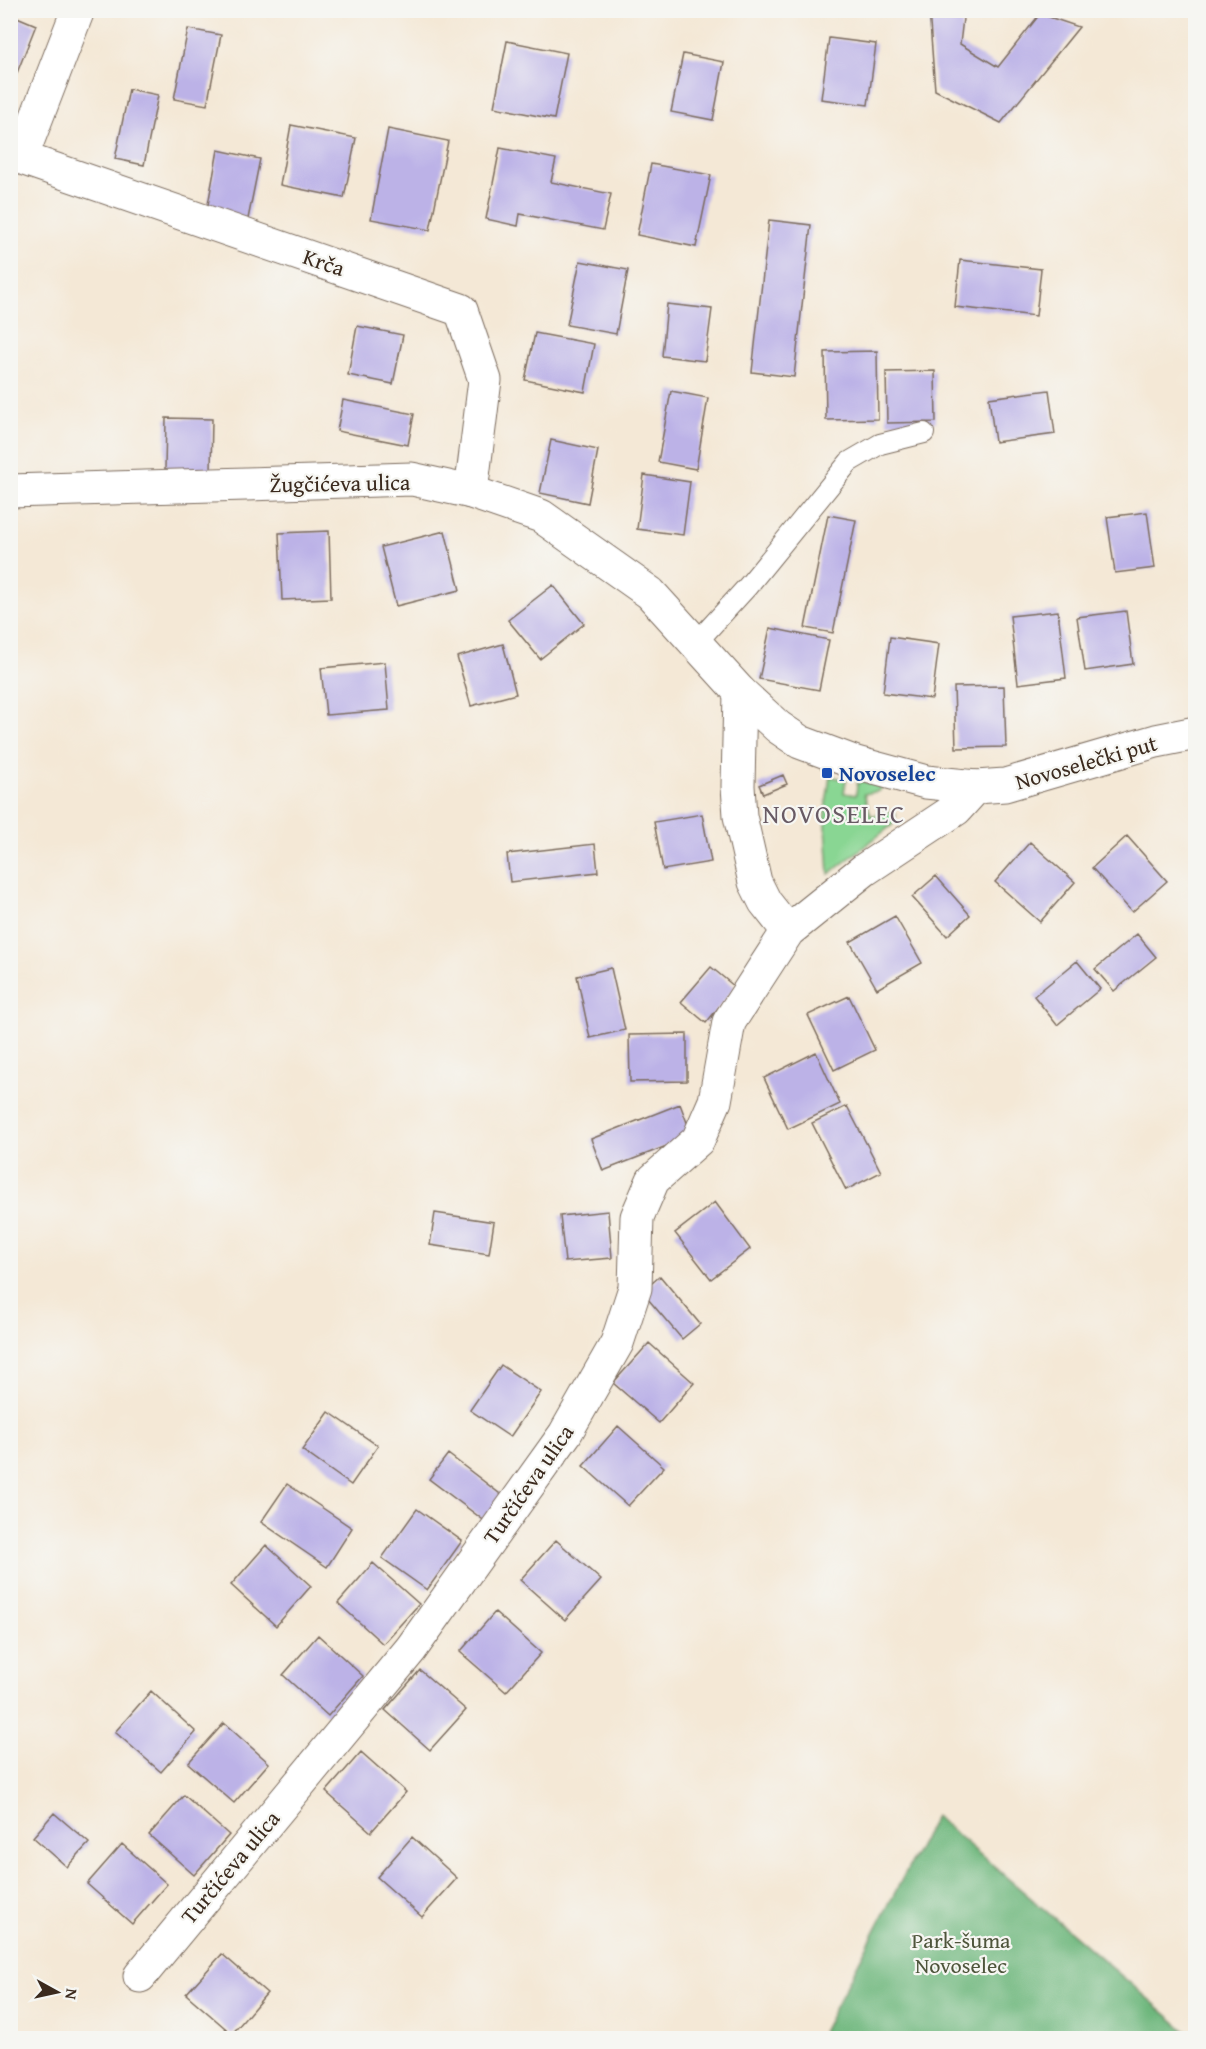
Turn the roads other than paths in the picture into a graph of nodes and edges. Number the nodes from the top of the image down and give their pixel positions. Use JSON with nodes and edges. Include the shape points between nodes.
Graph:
{"nodes":[{"id":1,"x":72,"y":12,"type":"edge"},
{"id":2,"x":16,"y":156,"type":"edge"},
{"id":3,"x":924,"y":433,"type":"dead end"},
{"id":4,"x":10,"y":491,"type":"edge"},
{"id":5,"x":471,"y":492,"type":"junction"},
{"id":6,"x":696,"y":643,"type":"junction"},
{"id":7,"x":740,"y":692,"type":"junction"},
{"id":8,"x":1196,"y":733,"type":"edge"},
{"id":9,"x":976,"y":787,"type":"junction"},
{"id":10,"x":788,"y":931,"type":"junction"},
{"id":11,"x":140,"y":1976,"type":"dead end"}],
"edges":[{"from":1,"to":2,"type":"street"},
{"from":2,"to":5,"type":"street","name":"Krča","via":[[461,310],[485,380]]},
{"from":3,"to":6,"type":"lane","via":[[880,444],[849,462]]},
{"from":4,"to":5,"type":"street","name":"Žugčićeva ulica","via":[[412,479]]},
{"from":5,"to":6,"type":"street","name":"Žugčićeva ulica","via":[[541,516],[650,593]]},
{"from":6,"to":7,"type":"street","name":"Žugčićeva ulica"},
{"from":7,"to":9,"type":"street","name":"Novoselečki put","via":[[800,742],[856,763],[926,782]]},
{"from":7,"to":10,"type":"street","via":[[740,816],[755,882]]},
{"from":8,"to":9,"type":"street","name":"Novoselečki put","via":[[1005,785]]},
{"from":9,"to":10,"type":"street","name":"Turčićeva ulica","via":[[956,809],[864,870]]},
{"from":10,"to":11,"type":"street","name":"Turčićeva ulica","via":[[729,1022],[715,1101],[698,1140],[653,1180],[637,1217],[634,1288],[617,1343],[565,1434],[411,1649]]}]}
